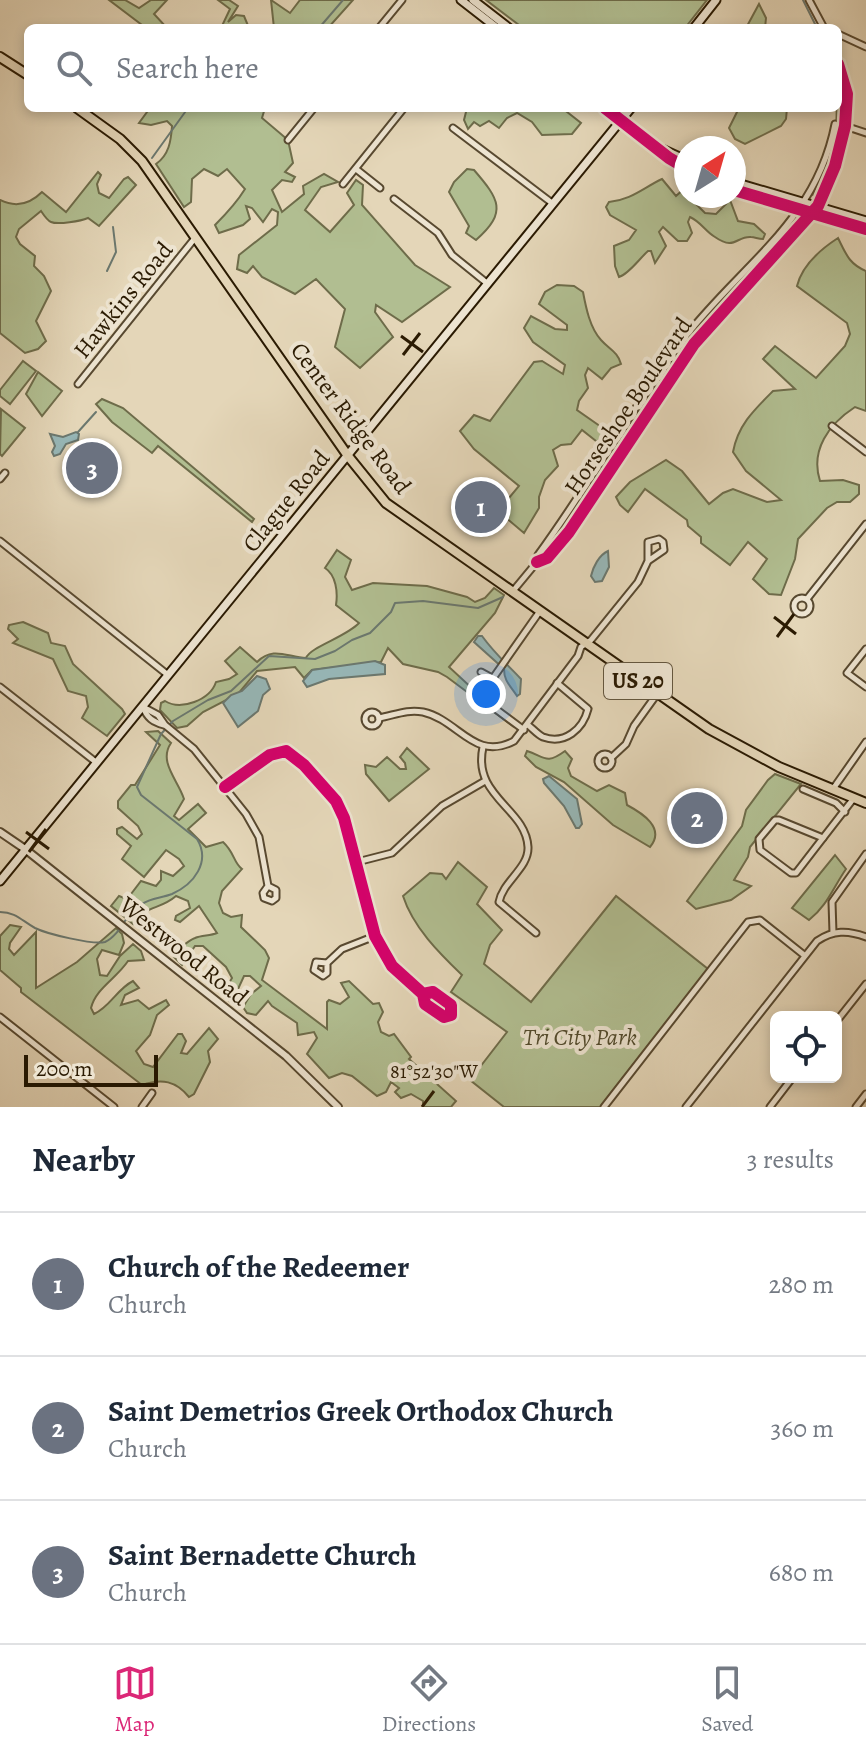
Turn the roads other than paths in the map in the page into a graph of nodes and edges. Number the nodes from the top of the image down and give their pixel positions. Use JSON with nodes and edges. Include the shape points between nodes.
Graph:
{"nodes":[{"id":1,"x":402,"y":0,"type":"edge"},
{"id":2,"x":461,"y":0,"type":"edge"},
{"id":3,"x":473,"y":0,"type":"edge"},
{"id":4,"x":716,"y":0,"type":"edge"},
{"id":5,"x":809,"y":0,"type":"edge"},
{"id":6,"x":382,"y":24,"type":"edge"},
{"id":7,"x":492,"y":24,"type":"edge"},
{"id":8,"x":504,"y":24,"type":"edge"},
{"id":9,"x":697,"y":24,"type":"edge"},
{"id":10,"x":822,"y":24,"type":"edge"},
{"id":11,"x":842,"y":36,"type":"edge"},
{"id":12,"x":866,"y":47,"type":"edge"},
{"id":13,"x":0,"y":57,"type":"edge"},
{"id":14,"x":24,"y":72,"type":"edge"},
{"id":15,"x":842,"y":77,"type":"edge"},
{"id":16,"x":83,"y":112,"type":"edge"},
{"id":17,"x":311,"y":112,"type":"edge"},
{"id":18,"x":401,"y":112,"type":"edge"},
{"id":19,"x":610,"y":112,"type":"edge"},
{"id":20,"x":628,"y":112,"type":"edge"},
{"id":21,"x":621,"y":121,"type":"junction"},
{"id":22,"x":835,"y":124,"type":"dead end"},
{"id":23,"x":845,"y":126,"type":"junction"},
{"id":24,"x":453,"y":128,"type":"dead end"},
{"id":25,"x":866,"y":133,"type":"edge"},
{"id":26,"x":288,"y":140,"type":"dead end"},
{"id":27,"x":659,"y":149,"type":"junction"},
{"id":28,"x":674,"y":153,"type":"edge"},
{"id":29,"x":674,"y":161,"type":"edge"},
{"id":30,"x":356,"y":168,"type":"junction"},
{"id":31,"x":343,"y":184,"type":"dead end"},
{"id":32,"x":746,"y":186,"type":"edge"},
{"id":33,"x":380,"y":188,"type":"dead end"},
{"id":34,"x":746,"y":193,"type":"edge"},
{"id":35,"x":394,"y":199,"type":"dead end"},
{"id":36,"x":552,"y":203,"type":"junction"},
{"id":37,"x":801,"y":206,"type":"junction"},
{"id":38,"x":816,"y":209,"type":"junction"},
{"id":39,"x":866,"y":221,"type":"edge"},
{"id":40,"x":866,"y":229,"type":"edge"},
{"id":41,"x":195,"y":238,"type":"junction"},
{"id":42,"x":488,"y":284,"type":"junction"},
{"id":43,"x":78,"y":384,"type":"dead end"},
{"id":44,"x":832,"y":426,"type":"dead end"},
{"id":45,"x":866,"y":452,"type":"edge"},
{"id":46,"x":348,"y":456,"type":"junction"},
{"id":47,"x":5,"y":473,"type":"dead end"},
{"id":48,"x":0,"y":479,"type":"edge"},
{"id":49,"x":866,"y":524,"type":"edge"},
{"id":50,"x":0,"y":541,"type":"edge"},
{"id":51,"x":648,"y":561,"type":"junction"},
{"id":52,"x":537,"y":562,"type":"junction"},
{"id":53,"x":513,"y":592,"type":"junction"},
{"id":54,"x":807,"y":599,"type":"dead end"},
{"id":55,"x":540,"y":611,"type":"junction"},
{"id":56,"x":587,"y":645,"type":"junction"},
{"id":57,"x":866,"y":649,"type":"edge"},
{"id":58,"x":481,"y":672,"type":"dead end"},
{"id":59,"x":168,"y":675,"type":"junction"},
{"id":60,"x":492,"y":678,"type":"junction"},
{"id":61,"x":557,"y":683,"type":"junction"},
{"id":62,"x":0,"y":687,"type":"edge"},
{"id":63,"x":866,"y":687,"type":"edge"},
{"id":64,"x":657,"y":694,"type":"junction"},
{"id":65,"x":143,"y":707,"type":"junction"},
{"id":66,"x":379,"y":718,"type":"dead end"},
{"id":67,"x":526,"y":728,"type":"junction"},
{"id":68,"x":866,"y":742,"type":"edge"},
{"id":69,"x":483,"y":747,"type":"junction"},
{"id":70,"x":611,"y":758,"type":"dead end"},
{"id":71,"x":97,"y":763,"type":"junction"},
{"id":72,"x":485,"y":781,"type":"junction"},
{"id":73,"x":225,"y":787,"type":"junction"},
{"id":74,"x":803,"y":789,"type":"dead end"},
{"id":75,"x":833,"y":789,"type":"junction"},
{"id":76,"x":854,"y":798,"type":"junction"},
{"id":77,"x":866,"y":803,"type":"edge"},
{"id":78,"x":845,"y":812,"type":"junction"},
{"id":79,"x":0,"y":832,"type":"edge"},
{"id":80,"x":823,"y":838,"type":"junction"},
{"id":81,"x":25,"y":849,"type":"junction"},
{"id":82,"x":866,"y":854,"type":"edge"},
{"id":83,"x":357,"y":862,"type":"junction"},
{"id":84,"x":0,"y":881,"type":"edge"},
{"id":85,"x":268,"y":886,"type":"dead end"},
{"id":86,"x":536,"y":933,"type":"dead end"},
{"id":87,"x":833,"y":933,"type":"junction"},
{"id":88,"x":375,"y":936,"type":"junction"},
{"id":89,"x":866,"y":937,"type":"edge"},
{"id":90,"x":804,"y":955,"type":"junction"},
{"id":91,"x":327,"y":963,"type":"dead end"},
{"id":92,"x":866,"y":984,"type":"edge"},
{"id":93,"x":423,"y":994,"type":"junction"},
{"id":94,"x":842,"y":1014,"type":"edge"},
{"id":95,"x":0,"y":1017,"type":"edge"},
{"id":96,"x":788,"y":1083,"type":"edge"},
{"id":97,"x":152,"y":1093,"type":"dead end"},
{"id":98,"x":866,"y":1094,"type":"edge"},
{"id":99,"x":114,"y":1107,"type":"edge"},
{"id":100,"x":142,"y":1107,"type":"edge"},
{"id":101,"x":338,"y":1107,"type":"edge"},
{"id":102,"x":604,"y":1107,"type":"edge"},
{"id":103,"x":686,"y":1107,"type":"edge"},
{"id":104,"x":770,"y":1107,"type":"edge"},
{"id":105,"x":856,"y":1107,"type":"edge"}],
"edges":[{"from":1,"to":6,"type":"street"},
{"from":2,"to":7,"type":"main road"},
{"from":3,"to":8,"type":"main road"},
{"from":4,"to":9,"type":"main road"},
{"from":5,"to":10,"type":"street"},
{"from":11,"to":12,"type":"street"},
{"from":13,"to":14,"type":"main road"},
{"from":15,"to":23,"type":"street","name":"Horseshoe Boulevard"},
{"from":16,"to":41,"type":"main road","name":"Center Ridge Road","number":"US 20","via":[[142,161]]},
{"from":17,"to":26,"type":"street"},
{"from":18,"to":30,"type":"street"},
{"from":19,"to":21,"type":"main road"},
{"from":20,"to":21,"type":"main road","name":"Clague Road"},
{"from":21,"to":27,"type":"main road"},
{"from":21,"to":36,"type":"main road","name":"Clague Road"},
{"from":22,"to":37,"type":"street","name":"Horseshoe Boulevard","via":[[825,162]]},
{"from":23,"to":25,"type":"street"},
{"from":23,"to":38,"type":"street","name":"Horseshoe Boulevard"},
{"from":24,"to":36,"type":"street"},
{"from":27,"to":28,"type":"main road"},
{"from":27,"to":29,"type":"main road"},
{"from":30,"to":31,"type":"street"},
{"from":30,"to":33,"type":"street"},
{"from":32,"to":37,"type":"main road"},
{"from":34,"to":37,"type":"main road"},
{"from":35,"to":42,"type":"street","via":[[438,233],[452,255]]},
{"from":36,"to":42,"type":"main road","name":"Clague Road"},
{"from":37,"to":38,"type":"main road"},
{"from":37,"to":52,"type":"street","name":"Horseshoe Boulevard","via":[[681,343]]},
{"from":38,"to":39,"type":"main road"},
{"from":38,"to":40,"type":"main road"},
{"from":38,"to":52,"type":"street","name":"Horseshoe Boulevard","via":[[694,344],[575,524],[547,558]]},
{"from":41,"to":43,"type":"street","name":"Hawkins Road"},
{"from":41,"to":46,"type":"main road","name":"Center Ridge Road","number":"US 20"},
{"from":42,"to":46,"type":"main road","name":"Clague Road"},
{"from":44,"to":45,"type":"street"},
{"from":46,"to":53,"type":"main road","name":"Center Ridge Road","number":"US 20","via":[[391,507]]},
{"from":46,"to":59,"type":"main road","name":"Clague Road"},
{"from":47,"to":48,"type":"street"},
{"from":49,"to":54,"type":"street"},
{"from":50,"to":59,"type":"street"},
{"from":51,"to":51,"type":"street","via":[[664,550],[659,539],[648,542]]},
{"from":51,"to":56,"type":"street","via":[[638,582]]},
{"from":52,"to":53,"type":"street","name":"Horseshoe Boulevard"},
{"from":53,"to":55,"type":"main road","name":"Center Ridge Road","number":"US 20"},
{"from":55,"to":56,"type":"main road","name":"Center Ridge Road","number":"US 20"},
{"from":55,"to":60,"type":"street"},
{"from":56,"to":61,"type":"street"},
{"from":56,"to":64,"type":"main road","name":"Center Ridge Road","number":"US 20"},
{"from":57,"to":63,"type":"street","via":[[847,673]]},
{"from":58,"to":60,"type":"street"},
{"from":59,"to":65,"type":"main road","name":"Clague Road"},
{"from":60,"to":67,"type":"street","via":[[485,687],[485,701]]},
{"from":61,"to":67,"type":"street"},
{"from":61,"to":67,"type":"street","via":[[588,709],[582,724],[561,738]]},
{"from":62,"to":71,"type":"street"},
{"from":64,"to":70,"type":"street","via":[[624,748]]},
{"from":64,"to":75,"type":"main road","name":"Center Ridge Road","number":"US 20","via":[[737,746]]},
{"from":65,"to":71,"type":"main road","name":"Clague Road"},
{"from":65,"to":73,"type":"street","via":[[194,749]]},
{"from":66,"to":69,"type":"street","via":[[409,711],[432,715]]},
{"from":67,"to":69,"type":"street","via":[[504,746]]},
{"from":68,"to":75,"type":"street"},
{"from":69,"to":72,"type":"street"},
{"from":71,"to":81,"type":"main road","name":"Clague Road"},
{"from":72,"to":83,"type":"street","via":[[442,806],[392,853]]},
{"from":72,"to":86,"type":"street","via":[[522,829],[529,849],[499,902]]},
{"from":73,"to":83,"type":"street","via":[[270,755],[292,754],[336,801]]},
{"from":73,"to":85,"type":"street","via":[[254,826]]},
{"from":74,"to":78,"type":"street"},
{"from":75,"to":76,"type":"main road","name":"Center Ridge Road","number":"US 20"},
{"from":76,"to":77,"type":"main road","name":"Center Ridge Road","number":"US 20"},
{"from":76,"to":78,"type":"street"},
{"from":78,"to":80,"type":"street"},
{"from":79,"to":81,"type":"street","name":"Westwood Road"},
{"from":80,"to":80,"type":"street","via":[[796,873],[758,844],[775,820]]},
{"from":81,"to":84,"type":"main road","name":"Clague Road"},
{"from":81,"to":101,"type":"street","name":"Westwood Road","via":[[286,1056]]},
{"from":82,"to":87,"type":"street","via":[[832,902]]},
{"from":83,"to":88,"type":"street"},
{"from":87,"to":89,"type":"street"},
{"from":87,"to":90,"type":"street"},
{"from":88,"to":91,"type":"street","via":[[342,949]]},
{"from":88,"to":93,"type":"street","via":[[392,966]]},
{"from":90,"to":102,"type":"street","via":[[760,920],[746,925]]},
{"from":90,"to":103,"type":"street"},
{"from":92,"to":94,"type":"street"},
{"from":93,"to":93,"type":"street","via":[[433,1010],[451,1015],[451,1005],[433,992]]},
{"from":95,"to":99,"type":"street"},
{"from":96,"to":104,"type":"street"},
{"from":97,"to":100,"type":"street"},
{"from":98,"to":105,"type":"street"}]}
